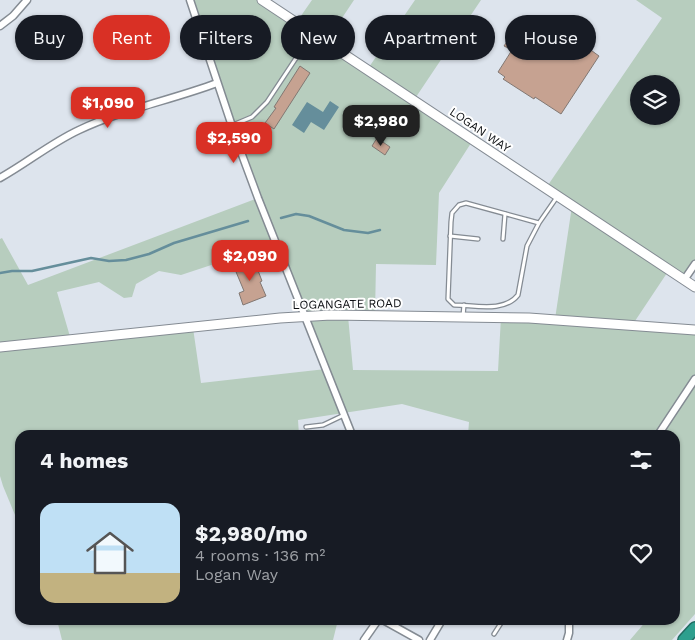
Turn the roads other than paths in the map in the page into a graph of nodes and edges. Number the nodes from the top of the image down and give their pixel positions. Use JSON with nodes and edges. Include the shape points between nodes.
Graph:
{"nodes":[{"id":1,"x":27,"y":0,"type":"edge"},
{"id":2,"x":190,"y":0,"type":"edge"},
{"id":3,"x":262,"y":0,"type":"edge"},
{"id":4,"x":285,"y":15,"type":"edge"},
{"id":5,"x":0,"y":26,"type":"edge"},
{"id":6,"x":294,"y":60,"type":"edge"},
{"id":7,"x":353,"y":60,"type":"edge"},
{"id":8,"x":218,"y":84,"type":"junction"},
{"id":9,"x":232,"y":126,"type":"junction"},
{"id":10,"x":0,"y":178,"type":"edge"},
{"id":11,"x":557,"y":196,"type":"junction"},
{"id":12,"x":505,"y":214,"type":"junction"},
{"id":13,"x":539,"y":223,"type":"junction"},
{"id":14,"x":450,"y":236,"type":"junction"},
{"id":15,"x":478,"y":239,"type":"dead end"},
{"id":16,"x":503,"y":239,"type":"dead end"},
{"id":17,"x":695,"y":264,"type":"edge"},
{"id":18,"x":684,"y":280,"type":"junction"},
{"id":19,"x":695,"y":287,"type":"edge"},
{"id":20,"x":464,"y":305,"type":"junction"},
{"id":21,"x":306,"y":316,"type":"junction"},
{"id":22,"x":463,"y":316,"type":"junction"},
{"id":23,"x":695,"y":330,"type":"edge"},
{"id":24,"x":0,"y":348,"type":"edge"},
{"id":25,"x":695,"y":379,"type":"edge"},
{"id":26,"x":344,"y":415,"type":"junction"},
{"id":27,"x":306,"y":427,"type":"dead end"},
{"id":28,"x":350,"y":430,"type":"edge"},
{"id":29,"x":661,"y":430,"type":"edge"},
{"id":30,"x":374,"y":625,"type":"edge"},
{"id":31,"x":392,"y":625,"type":"edge"},
{"id":32,"x":439,"y":625,"type":"edge"},
{"id":33,"x":500,"y":625,"type":"edge"},
{"id":34,"x":569,"y":625,"type":"edge"},
{"id":35,"x":695,"y":628,"type":"edge"},
{"id":36,"x":494,"y":634,"type":"dead end"},
{"id":37,"x":364,"y":640,"type":"edge"},
{"id":38,"x":419,"y":640,"type":"edge"},
{"id":39,"x":430,"y":640,"type":"edge"},
{"id":40,"x":567,"y":640,"type":"edge"},
{"id":41,"x":684,"y":640,"type":"edge"}],
"edges":[{"from":1,"to":5,"type":"street"},
{"from":2,"to":8,"type":"street"},
{"from":3,"to":4,"type":"street","name":"LOGAN WAY"},
{"from":6,"to":9,"type":"lane","via":[[267,102],[252,116]]},
{"from":7,"to":11,"type":"street","name":"LOGAN WAY"},
{"from":8,"to":9,"type":"street"},
{"from":8,"to":10,"type":"street","via":[[80,129]]},
{"from":9,"to":21,"type":"street"},
{"from":11,"to":13,"type":"lane"},
{"from":11,"to":18,"type":"street","name":"LOGAN WAY"},
{"from":12,"to":13,"type":"lane"},
{"from":12,"to":14,"type":"lane","via":[[459,204],[452,213]]},
{"from":12,"to":16,"type":"lane"},
{"from":13,"to":20,"type":"lane","via":[[527,246],[518,296],[501,306]]},
{"from":14,"to":15,"type":"lane"},
{"from":14,"to":20,"type":"lane","via":[[448,299],[454,305]]},
{"from":17,"to":18,"type":"street"},
{"from":18,"to":19,"type":"street","name":"LOGAN WAY"},
{"from":20,"to":22,"type":"lane"},
{"from":21,"to":22,"type":"street","name":"LOGANGATE ROAD"},
{"from":21,"to":24,"type":"street","name":"LOGANGATE ROAD"},
{"from":21,"to":26,"type":"street"},
{"from":22,"to":23,"type":"street","name":"LOGANGATE ROAD"},
{"from":25,"to":29,"type":"street"},
{"from":26,"to":27,"type":"lane","via":[[323,425]]},
{"from":26,"to":28,"type":"street"},
{"from":30,"to":37,"type":"street"},
{"from":31,"to":38,"type":"street"},
{"from":32,"to":39,"type":"street"},
{"from":33,"to":36,"type":"lane"},
{"from":34,"to":40,"type":"street"},
{"from":35,"to":41,"type":"highway"}]}
